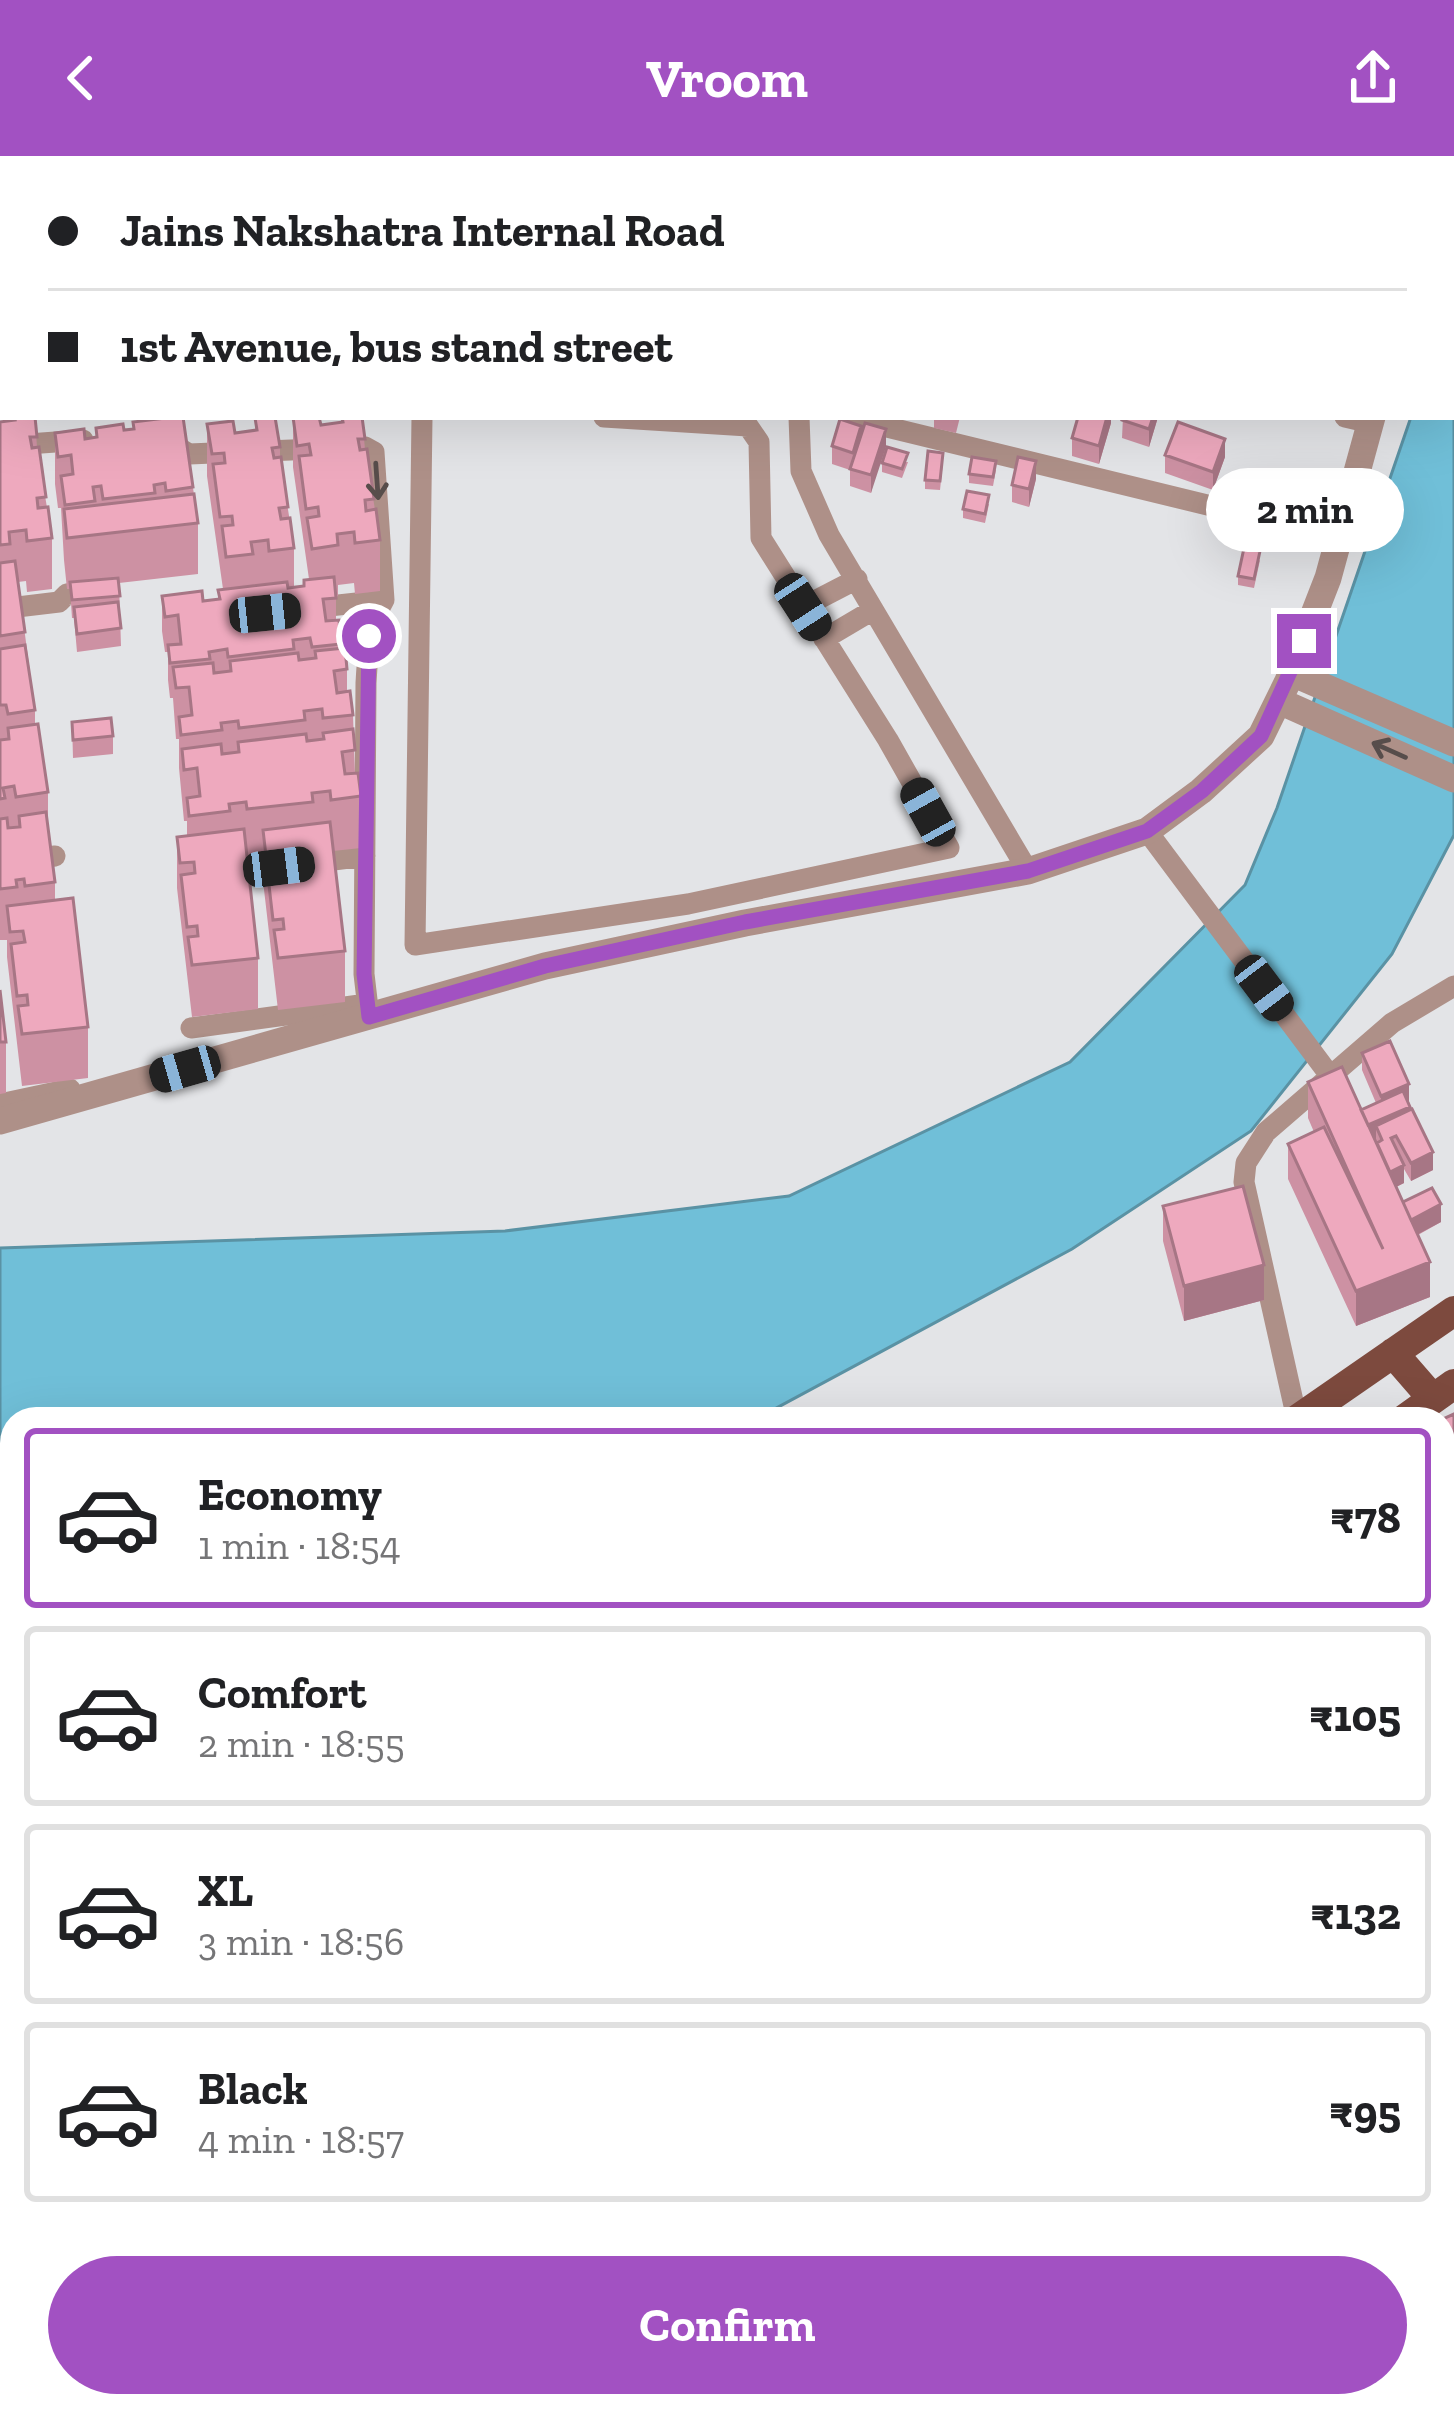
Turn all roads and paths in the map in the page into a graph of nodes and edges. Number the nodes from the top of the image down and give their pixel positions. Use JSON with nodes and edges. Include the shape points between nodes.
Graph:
{"nodes":[{"id":1,"x":422,"y":420,"type":"edge"},
{"id":2,"x":652,"y":420,"type":"edge"},
{"id":3,"x":799,"y":420,"type":"edge"},
{"id":4,"x":858,"y":420,"type":"edge"},
{"id":5,"x":1363,"y":420,"type":"edge"},
{"id":6,"x":0,"y":446,"type":"edge"},
{"id":7,"x":1339,"y":537,"type":"junction"},
{"id":8,"x":857,"y":579,"type":"junction"},
{"id":9,"x":114,"y":588,"type":"edge"},
{"id":10,"x":384,"y":600,"type":"junction"},
{"id":11,"x":803,"y":607,"type":"junction"},
{"id":12,"x":0,"y":609,"type":"edge"},
{"id":13,"x":296,"y":610,"type":"edge"},
{"id":14,"x":874,"y":610,"type":"junction"},
{"id":15,"x":824,"y":639,"type":"junction"},
{"id":16,"x":1292,"y":673,"type":"junction"},
{"id":17,"x":366,"y":682,"type":"junction"},
{"id":18,"x":343,"y":685,"type":"edge"},
{"id":19,"x":1279,"y":701,"type":"junction"},
{"id":20,"x":1454,"y":742,"type":"edge"},
{"id":21,"x":1454,"y":779,"type":"edge"},
{"id":22,"x":1147,"y":831,"type":"junction"},
{"id":23,"x":56,"y":856,"type":"edge"},
{"id":24,"x":365,"y":856,"type":"junction"},
{"id":25,"x":0,"y":863,"type":"edge"},
{"id":26,"x":1028,"y":871,"type":"junction"},
{"id":27,"x":193,"y":878,"type":"edge"},
{"id":28,"x":1454,"y":986,"type":"edge"},
{"id":29,"x":368,"y":1010,"type":"junction"},
{"id":30,"x":191,"y":1028,"type":"dead end"},
{"id":31,"x":1331,"y":1077,"type":"junction"},
{"id":32,"x":98,"y":1083,"type":"dead end"},
{"id":33,"x":0,"y":1104,"type":"edge"},
{"id":34,"x":0,"y":1121,"type":"edge"},
{"id":35,"x":1454,"y":1311,"type":"edge"},
{"id":36,"x":1393,"y":1353,"type":"junction"},
{"id":37,"x":1444,"y":1392,"type":"edge"},
{"id":38,"x":1295,"y":1407,"type":"edge"},
{"id":39,"x":1315,"y":1407,"type":"edge"}],
"edges":[{"from":1,"to":15,"type":"street","via":[[415,945],[688,904],[949,848]]},
{"from":2,"to":11,"type":"street","via":[[748,426],[759,442],[760,538]]},
{"from":3,"to":8,"type":"street","via":[[801,471]]},
{"from":4,"to":7,"type":"street"},
{"from":5,"to":7,"type":"street"},
{"from":6,"to":10,"type":"street","one_way":true,"via":[[157,435],[189,454],[365,447],[374,452]]},
{"from":7,"to":16,"type":"street"},
{"from":8,"to":11,"type":"street"},
{"from":8,"to":14,"type":"street"},
{"from":9,"to":12,"type":"street"},
{"from":10,"to":13,"type":"street"},
{"from":10,"to":17,"type":"street","via":[[369,636]]},
{"from":11,"to":15,"type":"street"},
{"from":14,"to":15,"type":"street"},
{"from":14,"to":26,"type":"street"},
{"from":16,"to":19,"type":"street"},
{"from":16,"to":20,"type":"street"},
{"from":17,"to":18,"type":"street"},
{"from":17,"to":24,"type":"street","via":[[355,770]]},
{"from":21,"to":19,"type":"street","one_way":true},
{"from":19,"to":22,"type":"street","via":[[1261,736]]},
{"from":22,"to":26,"type":"street"},
{"from":22,"to":31,"type":"street"},
{"from":23,"to":25,"type":"street"},
{"from":24,"to":27,"type":"street"},
{"from":24,"to":29,"type":"street"},
{"from":26,"to":29,"type":"street","via":[[745,922]]},
{"from":28,"to":31,"type":"street","via":[[1392,1023]]},
{"from":29,"to":30,"type":"street"},
{"from":29,"to":34,"type":"street"},
{"from":31,"to":38,"type":"street","via":[[1266,1132],[1246,1163]]},
{"from":32,"to":33,"type":"street"},
{"from":35,"to":36,"type":"main road"},
{"from":36,"to":37,"type":"main road"},
{"from":36,"to":39,"type":"main road"}]}
